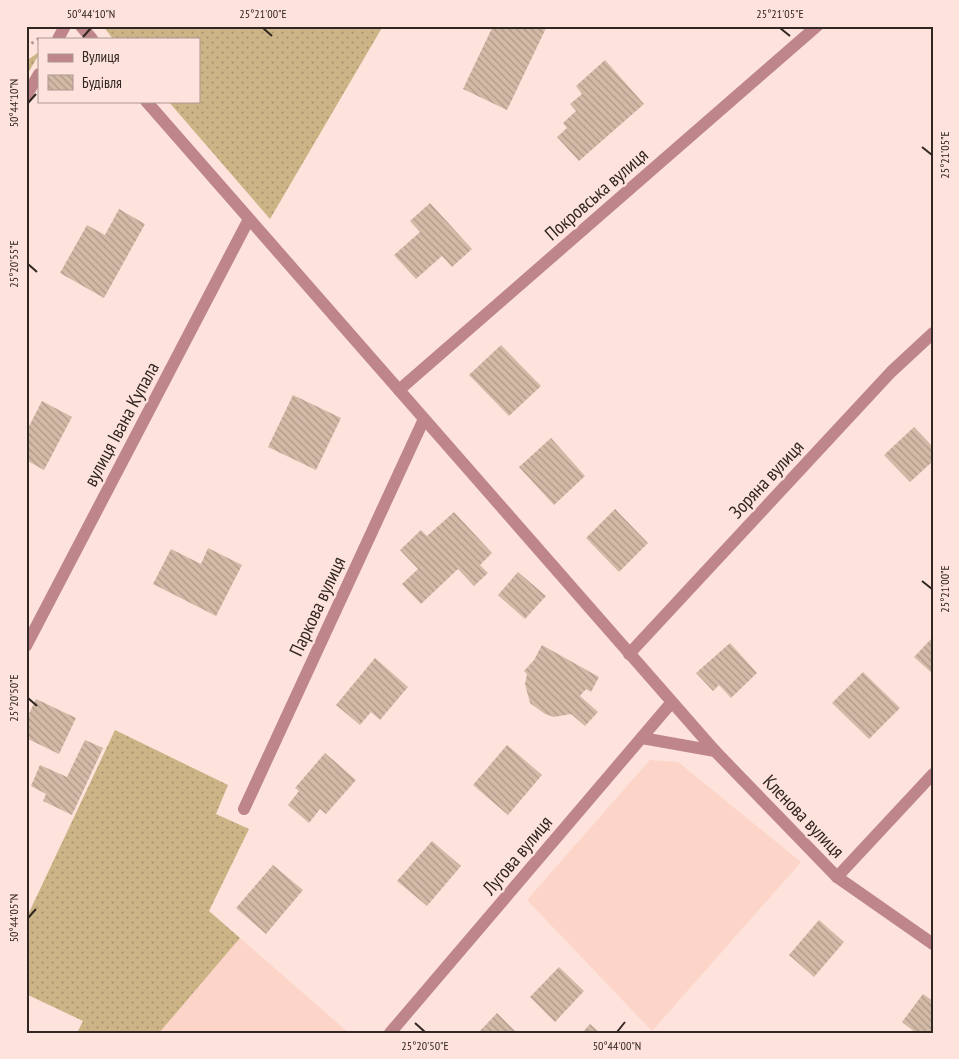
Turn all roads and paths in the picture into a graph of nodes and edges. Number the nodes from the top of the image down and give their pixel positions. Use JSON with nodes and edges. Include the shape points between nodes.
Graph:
{"nodes":[{"id":1,"x":65,"y":26,"type":"edge"},
{"id":2,"x":81,"y":26,"type":"edge"},
{"id":3,"x":818,"y":26,"type":"edge"},
{"id":4,"x":59,"y":38,"type":"edge"},
{"id":5,"x":91,"y":38,"type":"edge"},
{"id":6,"x":38,"y":76,"type":"edge"},
{"id":7,"x":26,"y":96,"type":"edge"},
{"id":8,"x":147,"y":102,"type":"edge"},
{"id":9,"x":249,"y":218,"type":"junction"},
{"id":10,"x":933,"y":333,"type":"edge"},
{"id":11,"x":399,"y":390,"type":"junction"},
{"id":12,"x":424,"y":419,"type":"junction"},
{"id":13,"x":26,"y":646,"type":"edge"},
{"id":14,"x":630,"y":654,"type":"junction"},
{"id":15,"x":672,"y":702,"type":"junction"},
{"id":16,"x":642,"y":738,"type":"junction"},
{"id":17,"x":715,"y":751,"type":"junction"},
{"id":18,"x":933,"y":774,"type":"edge"},
{"id":19,"x":244,"y":809,"type":"dead end"},
{"id":20,"x":837,"y":877,"type":"junction"},
{"id":21,"x":933,"y":944,"type":"edge"},
{"id":22,"x":390,"y":1033,"type":"edge"}],
"edges":[{"from":1,"to":4,"type":"street"},
{"from":2,"to":5,"type":"street"},
{"from":3,"to":11,"type":"street","name":"Покровська вулиця"},
{"from":6,"to":7,"type":"street"},
{"from":8,"to":9,"type":"street","name":"Кленова вулиця"},
{"from":9,"to":11,"type":"street","name":"Кленова вулиця"},
{"from":9,"to":13,"type":"street","name":"вулиця Івана Купала"},
{"from":10,"to":14,"type":"street","name":"Зоряна вулиця","via":[[891,372]]},
{"from":11,"to":12,"type":"street","name":"Кленова вулиця"},
{"from":12,"to":14,"type":"street","name":"Кленова вулиця"},
{"from":12,"to":19,"type":"street","name":"Паркова вулиця"},
{"from":14,"to":15,"type":"street","name":"Кленова вулиця"},
{"from":15,"to":16,"type":"street","name":"Лугова вулиця"},
{"from":15,"to":17,"type":"street","name":"Кленова вулиця"},
{"from":16,"to":17,"type":"street"},
{"from":16,"to":22,"type":"street","name":"Лугова вулиця"},
{"from":17,"to":20,"type":"street","name":"Кленова вулиця"},
{"from":18,"to":20,"type":"street"},
{"from":20,"to":21,"type":"street","name":"Кленова вулиця"}]}
